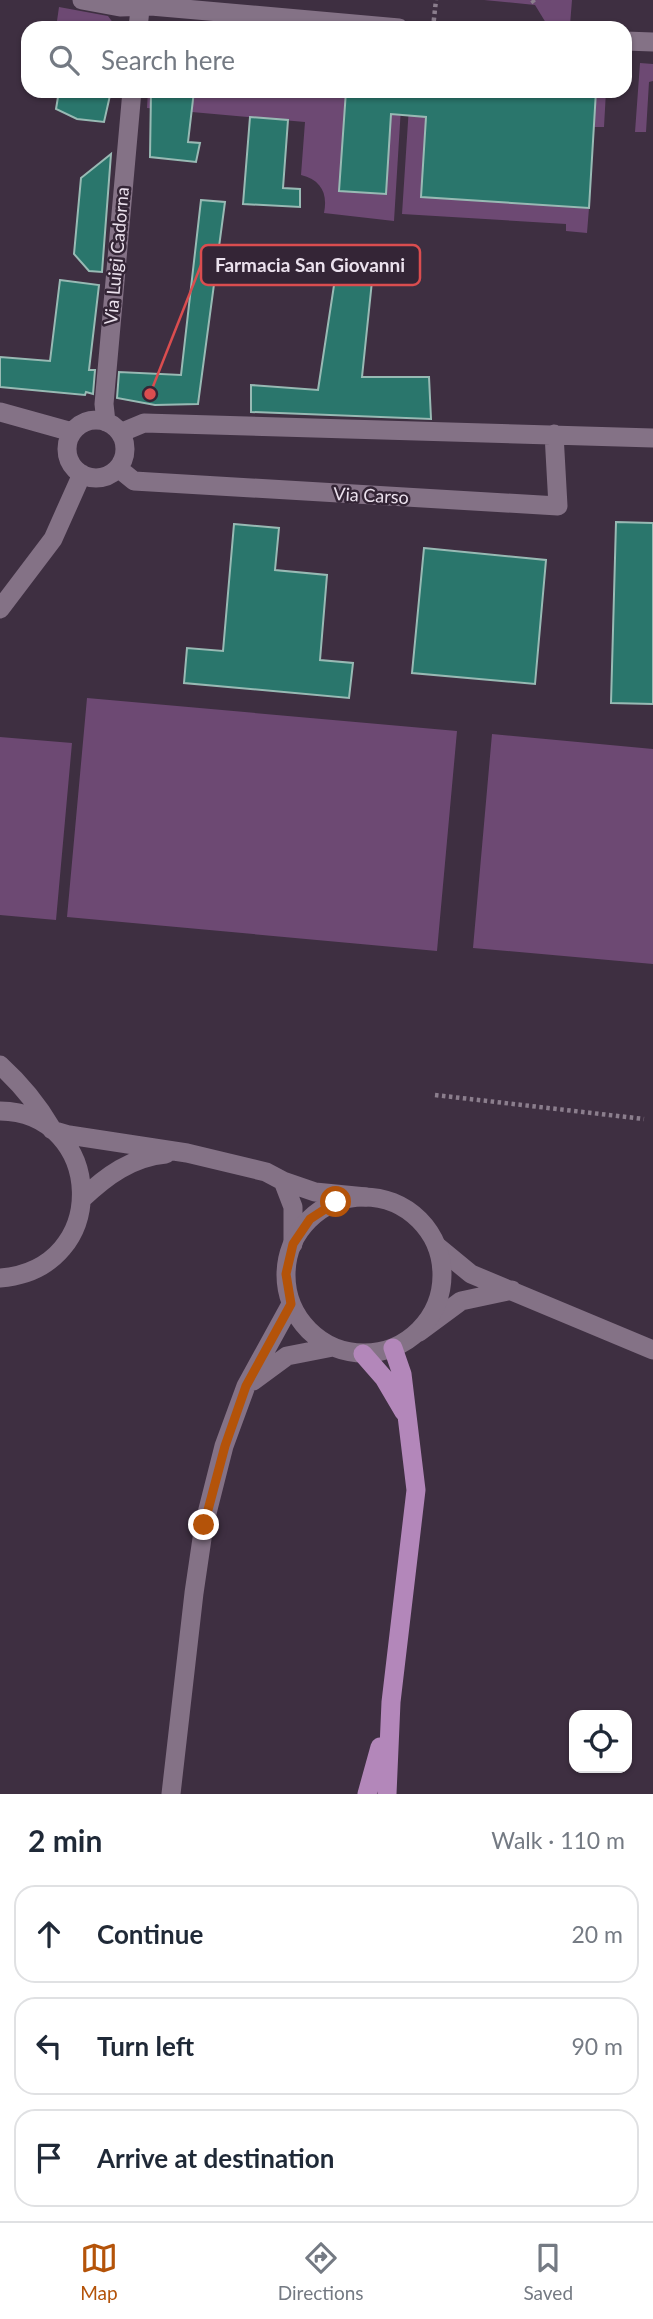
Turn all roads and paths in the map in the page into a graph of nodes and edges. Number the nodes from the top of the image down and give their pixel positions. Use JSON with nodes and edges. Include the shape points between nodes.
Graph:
{"nodes":[{"id":1,"x":82,"y":0,"type":"edge"},
{"id":2,"x":436,"y":0,"type":"edge"},
{"id":3,"x":140,"y":3,"type":"edge"},
{"id":4,"x":139,"y":21,"type":"edge"},
{"id":5,"x":326,"y":21,"type":"edge"},
{"id":6,"x":434,"y":21,"type":"edge"},
{"id":7,"x":632,"y":41,"type":"edge"},
{"id":8,"x":653,"y":42,"type":"edge"},
{"id":9,"x":131,"y":98,"type":"edge"},
{"id":10,"x":0,"y":412,"type":"edge"},
{"id":11,"x":113,"y":427,"type":"junction"},
{"id":12,"x":72,"y":432,"type":"junction"},
{"id":13,"x":554,"y":434,"type":"junction"},
{"id":14,"x":653,"y":438,"type":"edge"},
{"id":15,"x":118,"y":468,"type":"junction"},
{"id":16,"x":82,"y":474,"type":"junction"},
{"id":17,"x":0,"y":609,"type":"edge"},
{"id":18,"x":0,"y":1065,"type":"edge"},
{"id":19,"x":435,"y":1095,"type":"dead end"},
{"id":20,"x":0,"y":1111,"type":"edge"},
{"id":21,"x":644,"y":1119,"type":"dead end"},
{"id":22,"x":52,"y":1130,"type":"junction"},
{"id":23,"x":187,"y":1153,"type":"junction"},
{"id":24,"x":284,"y":1181,"type":"junction"},
{"id":25,"x":366,"y":1197,"type":"junction"},
{"id":26,"x":82,"y":1199,"type":"junction"},
{"id":27,"x":293,"y":1244,"type":"junction"},
{"id":28,"x":437,"y":1246,"type":"junction"},
{"id":29,"x":0,"y":1278,"type":"edge"},
{"id":30,"x":512,"y":1290,"type":"junction"},
{"id":31,"x":291,"y":1304,"type":"junction"},
{"id":32,"x":419,"y":1332,"type":"junction"},
{"id":33,"x":333,"y":1347,"type":"junction"},
{"id":34,"x":393,"y":1348,"type":"junction"},
{"id":35,"x":653,"y":1350,"type":"edge"},
{"id":36,"x":362,"y":1353,"type":"junction"},
{"id":37,"x":246,"y":1386,"type":"junction"},
{"id":38,"x":409,"y":1420,"type":"junction"},
{"id":39,"x":391,"y":1702,"type":"junction"},
{"id":40,"x":171,"y":1794,"type":"edge"},
{"id":41,"x":367,"y":1794,"type":"edge"},
{"id":42,"x":387,"y":1794,"type":"edge"}],
"edges":[{"from":1,"to":3,"type":"street","via":[[120,7]]},
{"from":2,"to":6,"type":"path"},
{"from":3,"to":4,"type":"street"},
{"from":3,"to":5,"type":"street"},
{"from":7,"to":8,"type":"street"},
{"from":9,"to":11,"type":"street","name":"Via Luigi Cadorna","via":[[104,404]]},
{"from":10,"to":12,"type":"street"},
{"from":11,"to":12,"type":"street","via":[[87,421]]},
{"from":11,"to":13,"type":"street","via":[[144,423]]},
{"from":11,"to":15,"type":"street","via":[[124,442]]},
{"from":12,"to":16,"type":"street","via":[[66,450]]},
{"from":13,"to":14,"type":"street"},
{"from":13,"to":15,"type":"street","name":"Via Carso","via":[[558,506],[134,481]]},
{"from":15,"to":16,"type":"street","via":[[101,478]]},
{"from":16,"to":17,"type":"street","via":[[53,538]]},
{"from":18,"to":22,"type":"street","via":[[25,1087]]},
{"from":19,"to":21,"type":"path"},
{"from":20,"to":22,"type":"street","via":[[31,1117]]},
{"from":22,"to":23,"type":"street"},
{"from":22,"to":26,"type":"street","via":[[75,1161]]},
{"from":23,"to":24,"type":"street","via":[[266,1172]]},
{"from":23,"to":26,"type":"street","via":[[129,1163]]},
{"from":24,"to":25,"type":"street","via":[[315,1192]]},
{"from":24,"to":27,"type":"street","via":[[293,1207]]},
{"from":25,"to":27,"type":"street","via":[[322,1209]]},
{"from":25,"to":28,"type":"street","via":[[396,1203],[409,1211]]},
{"from":26,"to":29,"type":"street","via":[[73,1232],[52,1259],[22,1275]]},
{"from":27,"to":31,"type":"street","via":[[286,1274]]},
{"from":28,"to":30,"type":"street","via":[[471,1274]]},
{"from":28,"to":32,"type":"street","via":[[441,1292]]},
{"from":30,"to":32,"type":"street","via":[[461,1301]]},
{"from":30,"to":35,"type":"street"},
{"from":31,"to":33,"type":"street","via":[[308,1329]]},
{"from":31,"to":37,"type":"street"},
{"from":32,"to":34,"type":"street"},
{"from":33,"to":36,"type":"street"},
{"from":33,"to":37,"type":"street","via":[[287,1356]]},
{"from":34,"to":36,"type":"street"},
{"from":34,"to":38,"type":"highway"},
{"from":36,"to":38,"type":"highway","via":[[384,1378]]},
{"from":37,"to":40,"type":"street","via":[[204,1525]]},
{"from":38,"to":39,"type":"highway","via":[[416,1490]]},
{"from":39,"to":41,"type":"highway"},
{"from":39,"to":42,"type":"highway"}]}
